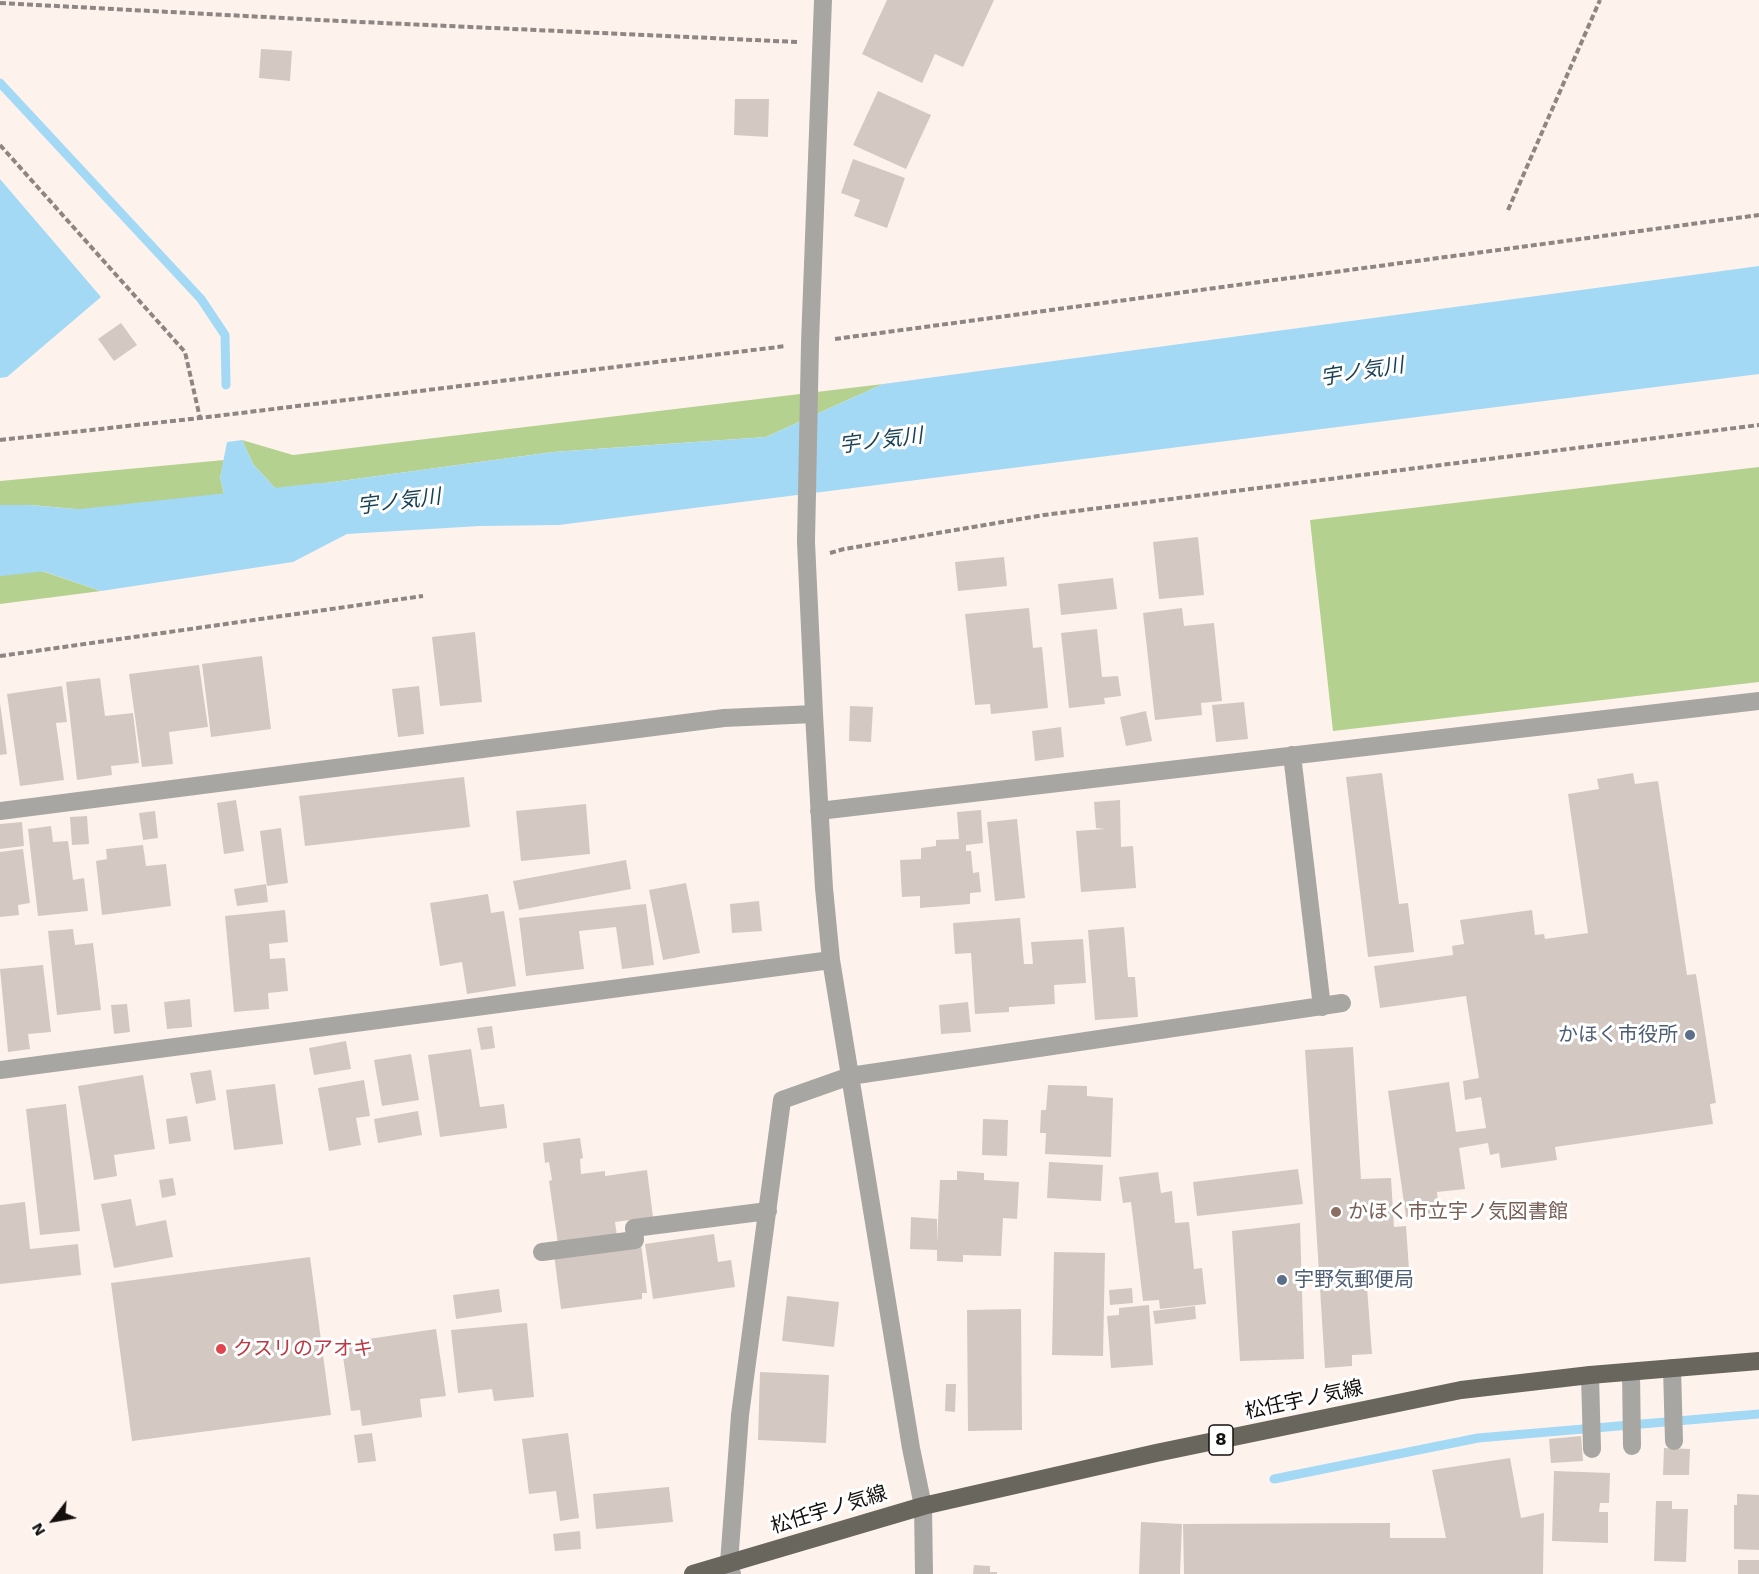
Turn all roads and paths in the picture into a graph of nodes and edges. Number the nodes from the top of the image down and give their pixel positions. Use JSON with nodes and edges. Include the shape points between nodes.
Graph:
{"nodes":[{"id":1,"x":823,"y":0,"type":"edge"},
{"id":2,"x":1600,"y":0,"type":"edge"},
{"id":3,"x":0,"y":3,"type":"edge"},
{"id":4,"x":822,"y":43,"type":"junction"},
{"id":5,"x":0,"y":145,"type":"edge"},
{"id":6,"x":1508,"y":210,"type":"dead end"},
{"id":7,"x":1759,"y":215,"type":"edge"},
{"id":8,"x":810,"y":343,"type":"junction"},
{"id":9,"x":200,"y":418,"type":"junction"},
{"id":10,"x":1759,"y":425,"type":"edge"},
{"id":11,"x":0,"y":440,"type":"edge"},
{"id":12,"x":806,"y":549,"type":"junction"},
{"id":13,"x":423,"y":596,"type":"dead end"},
{"id":14,"x":0,"y":656,"type":"edge"},
{"id":15,"x":1759,"y":701,"type":"edge"},
{"id":16,"x":814,"y":714,"type":"junction"},
{"id":17,"x":1292,"y":755,"type":"junction"},
{"id":18,"x":0,"y":811,"type":"edge"},
{"id":19,"x":819,"y":811,"type":"junction"},
{"id":20,"x":831,"y":960,"type":"junction"},
{"id":21,"x":1342,"y":1003,"type":"dead end"},
{"id":22,"x":1322,"y":1007,"type":"junction"},
{"id":23,"x":0,"y":1070,"type":"edge"},
{"id":24,"x":850,"y":1076,"type":"junction"},
{"id":25,"x":768,"y":1211,"type":"junction"},
{"id":26,"x":542,"y":1252,"type":"dead end"},
{"id":27,"x":1759,"y":1361,"type":"edge"},
{"id":28,"x":1672,"y":1368,"type":"junction"},
{"id":29,"x":1630,"y":1372,"type":"junction"},
{"id":30,"x":1590,"y":1375,"type":"junction"},
{"id":31,"x":1674,"y":1436,"type":"dead end"},
{"id":32,"x":1632,"y":1440,"type":"dead end"},
{"id":33,"x":1592,"y":1444,"type":"dead end"},
{"id":34,"x":923,"y":1506,"type":"junction"},
{"id":35,"x":730,"y":1569,"type":"edge"},
{"id":36,"x":693,"y":1574,"type":"edge"},
{"id":37,"x":924,"y":1574,"type":"edge"}],
"edges":[{"from":1,"to":4,"type":"street"},
{"from":2,"to":6,"type":"path"},
{"from":3,"to":4,"type":"path"},
{"from":4,"to":8,"type":"street"},
{"from":5,"to":9,"type":"path","via":[[185,352]]},
{"from":7,"to":8,"type":"path"},
{"from":8,"to":9,"type":"path"},
{"from":8,"to":12,"type":"street"},
{"from":9,"to":11,"type":"path"},
{"from":10,"to":12,"type":"path","via":[[1044,515]]},
{"from":12,"to":16,"type":"street"},
{"from":13,"to":14,"type":"path"},
{"from":15,"to":17,"type":"street"},
{"from":16,"to":18,"type":"street","via":[[724,718]]},
{"from":16,"to":19,"type":"street"},
{"from":17,"to":19,"type":"street"},
{"from":17,"to":22,"type":"street"},
{"from":19,"to":20,"type":"street"},
{"from":20,"to":23,"type":"street"},
{"from":20,"to":24,"type":"street"},
{"from":21,"to":22,"type":"street"},
{"from":22,"to":24,"type":"street"},
{"from":24,"to":25,"type":"street","via":[[782,1100]]},
{"from":24,"to":34,"type":"street"},
{"from":25,"to":26,"type":"street","via":[[634,1228],[635,1240]]},
{"from":25,"to":35,"type":"street","via":[[740,1414]]},
{"from":27,"to":28,"type":"main road","name":"松任宇ノ気線","number":"8"},
{"from":28,"to":29,"type":"main road","name":"松任宇ノ気線","number":"8"},
{"from":28,"to":31,"type":"street"},
{"from":29,"to":30,"type":"main road","name":"松任宇ノ気線","number":"8"},
{"from":29,"to":32,"type":"street"},
{"from":30,"to":33,"type":"street"},
{"from":30,"to":34,"type":"main road","name":"松任宇ノ気線","number":"8","via":[[1461,1390]]},
{"from":34,"to":35,"type":"main road","name":"松任宇ノ気線","number":"8"},
{"from":34,"to":37,"type":"street"},
{"from":35,"to":36,"type":"main road","name":"松任宇ノ気線","number":"8"}]}
